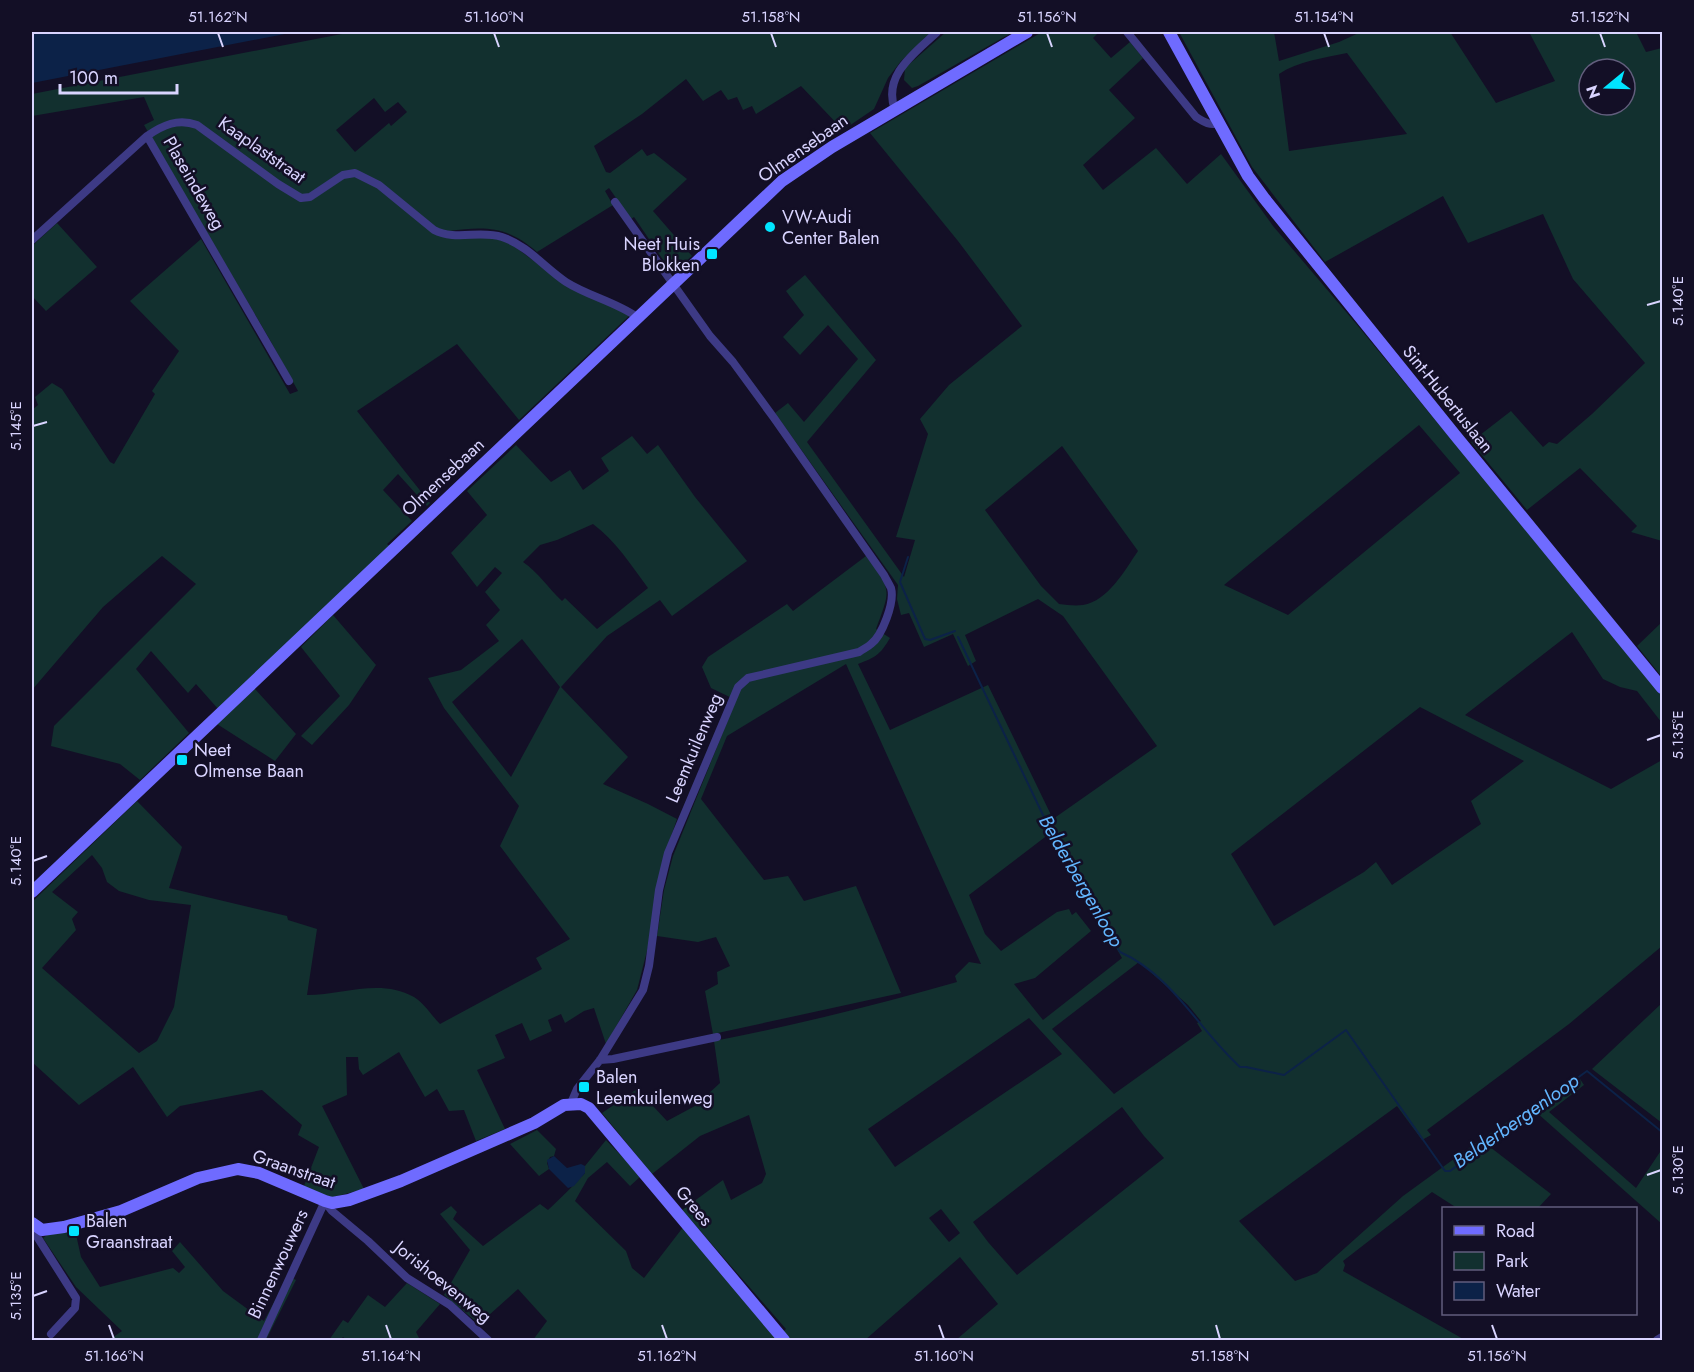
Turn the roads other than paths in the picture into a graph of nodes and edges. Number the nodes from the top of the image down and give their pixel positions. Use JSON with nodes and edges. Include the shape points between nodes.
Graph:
{"nodes":[{"id":1,"x":937,"y":32,"type":"edge"},
{"id":2,"x":1027,"y":32,"type":"edge"},
{"id":3,"x":1127,"y":32,"type":"edge"},
{"id":4,"x":1169,"y":32,"type":"edge"},
{"id":5,"x":895,"y":110,"type":"junction"},
{"id":6,"x":1219,"y":123,"type":"junction"},
{"id":7,"x":147,"y":136,"type":"junction"},
{"id":8,"x":615,"y":202,"type":"dead end"},
{"id":9,"x":32,"y":240,"type":"edge"},
{"id":10,"x":674,"y":283,"type":"junction"},
{"id":11,"x":637,"y":317,"type":"junction"},
{"id":12,"x":289,"y":381,"type":"dead end"},
{"id":13,"x":1662,"y":688,"type":"edge"},
{"id":14,"x":32,"y":892,"type":"edge"},
{"id":15,"x":717,"y":1037,"type":"dead end"},
{"id":16,"x":600,"y":1060,"type":"junction"},
{"id":17,"x":571,"y":1103,"type":"junction"},
{"id":18,"x":325,"y":1201,"type":"junction"},
{"id":19,"x":33,"y":1225,"type":"edge"},
{"id":20,"x":51,"y":1334,"type":"dead end"},
{"id":21,"x":1662,"y":1337,"type":"edge"},
{"id":22,"x":261,"y":1341,"type":"edge"},
{"id":23,"x":488,"y":1341,"type":"edge"},
{"id":24,"x":784,"y":1341,"type":"edge"},
{"id":25,"x":1657,"y":1341,"type":"edge"}],
"edges":[{"from":1,"to":5,"type":"street","via":[[896,75],[892,89]]},
{"from":2,"to":5,"type":"street","name":"Olmensebaan"},
{"from":3,"to":6,"type":"street","via":[[1196,117],[1213,125]]},
{"from":4,"to":6,"type":"street","name":"Sint-Hubertuslaan"},
{"from":5,"to":10,"type":"street","name":"Olmensebaan","via":[[782,181]]},
{"from":6,"to":13,"type":"street","name":"Sint-Hubertuslaan","via":[[1248,176],[1284,225]]},
{"from":7,"to":9,"type":"street","name":"Plaseindeweg"},
{"from":7,"to":11,"type":"street","name":"Kaaplaststraat","via":[[169,124],[186,121],[197,125],[301,198],[310,197],[343,175],[363,176],[434,230],[450,235],[491,234],[509,239],[566,282]]},
{"from":7,"to":12,"type":"street","name":"Plaseindeweg"},
{"from":8,"to":10,"type":"street","name":"Leemkuilenweg"},
{"from":10,"to":11,"type":"street","name":"Olmensebaan"},
{"from":10,"to":16,"type":"street","name":"Leemkuilenweg","via":[[884,575],[891,599],[880,635],[872,644],[849,656],[748,678],[738,687],[668,854],[643,990]]},
{"from":11,"to":14,"type":"street","name":"Olmensebaan"},
{"from":15,"to":16,"type":"street"},
{"from":16,"to":17,"type":"street","name":"Leemkuilenweg","via":[[576,1089]]},
{"from":17,"to":18,"type":"street","name":"Graanstraat","via":[[401,1181],[349,1200]]},
{"from":17,"to":24,"type":"street","name":"Grees","via":[[589,1108]]},
{"from":18,"to":19,"type":"street","name":"Graanstraat","via":[[259,1173],[230,1170],[198,1178],[92,1220],[52,1230]]},
{"from":18,"to":22,"type":"street","name":"Binnenwouwers"},
{"from":18,"to":23,"type":"street","name":"Jorishoevenweg","via":[[407,1278],[450,1305]]},
{"from":19,"to":20,"type":"street","via":[[76,1298],[75,1308]]},
{"from":21,"to":25,"type":"street"}]}
